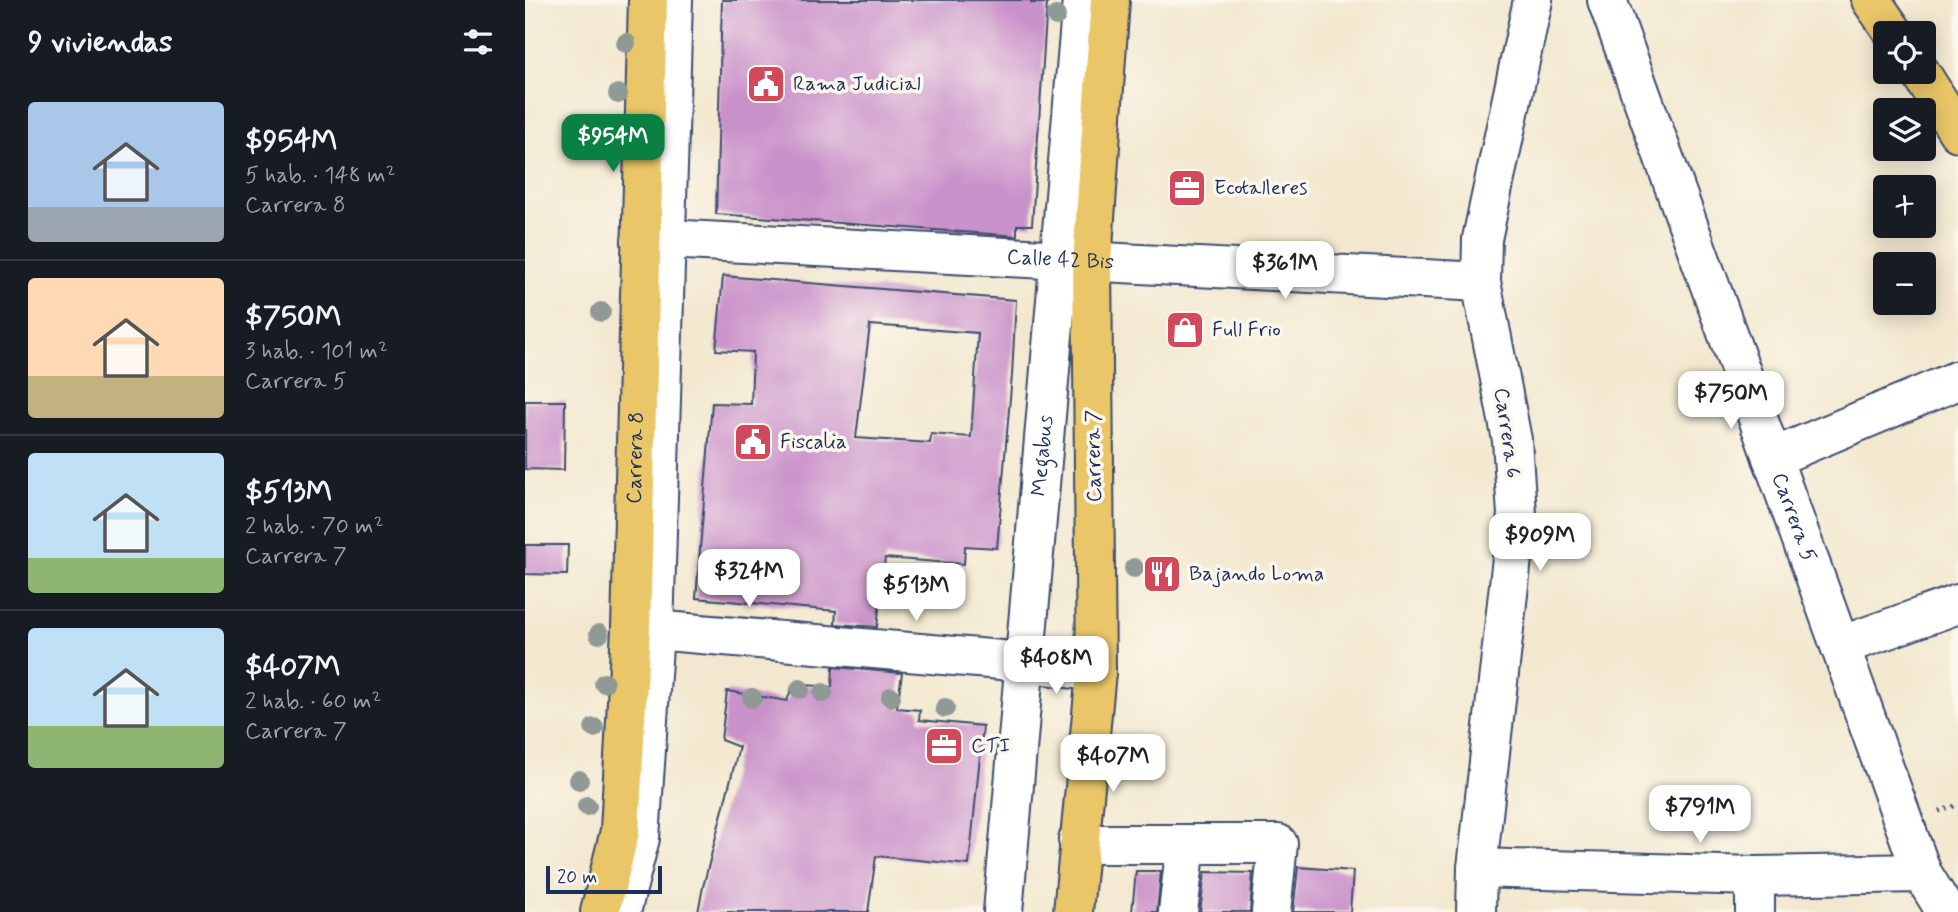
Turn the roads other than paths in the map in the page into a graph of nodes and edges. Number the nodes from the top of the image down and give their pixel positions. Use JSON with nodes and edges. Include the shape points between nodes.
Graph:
{"nodes":[{"id":1,"x":648,"y":0,"type":"edge"},
{"id":2,"x":673,"y":0,"type":"edge"},
{"id":3,"x":1082,"y":0,"type":"edge"},
{"id":4,"x":1111,"y":0,"type":"edge"},
{"id":5,"x":1533,"y":0,"type":"edge"},
{"id":6,"x":1607,"y":0,"type":"edge"},
{"id":7,"x":1871,"y":0,"type":"edge"},
{"id":8,"x":1886,"y":21,"type":"edge"},
{"id":9,"x":1928,"y":84,"type":"edge"},
{"id":10,"x":1958,"y":132,"type":"edge"},
{"id":11,"x":653,"y":240,"type":"junction"},
{"id":12,"x":1076,"y":261,"type":"junction"},
{"id":13,"x":1481,"y":282,"type":"junction"},
{"id":14,"x":1958,"y":380,"type":"edge"},
{"id":15,"x":1772,"y":457,"type":"junction"},
{"id":16,"x":1958,"y":604,"type":"edge"},
{"id":17,"x":643,"y":629,"type":"junction"},
{"id":18,"x":1840,"y":646,"type":"junction"},
{"id":19,"x":1024,"y":662,"type":"junction"},
{"id":20,"x":1096,"y":672,"type":"junction"},
{"id":21,"x":1078,"y":840,"type":"junction"},
{"id":22,"x":1186,"y":844,"type":"junction"},
{"id":23,"x":1477,"y":868,"type":"junction"},
{"id":24,"x":1922,"y":873,"type":"junction"},
{"id":25,"x":1755,"y":894,"type":"edge"},
{"id":26,"x":600,"y":912,"type":"edge"},
{"id":27,"x":621,"y":912,"type":"edge"},
{"id":28,"x":1003,"y":912,"type":"edge"},
{"id":29,"x":1073,"y":912,"type":"edge"},
{"id":30,"x":1178,"y":912,"type":"edge"},
{"id":31,"x":1271,"y":912,"type":"edge"},
{"id":32,"x":1476,"y":912,"type":"edge"},
{"id":33,"x":1946,"y":912,"type":"edge"}],
"edges":[{"from":1,"to":11,"type":"main road","name":"Carrera 8"},
{"from":2,"to":11,"type":"street"},
{"from":3,"to":12,"type":"street","name":"Megabus"},
{"from":4,"to":12,"type":"main road","name":"Carrera 7"},
{"from":5,"to":13,"type":"street","name":"Carrera 6","via":[[1482,239]]},
{"from":6,"to":15,"type":"street","name":"Carrera 5"},
{"from":7,"to":8,"type":"main road"},
{"from":9,"to":10,"type":"main road"},
{"from":11,"to":12,"type":"street","name":"Calle 42 Bis"},
{"from":11,"to":17,"type":"main road","name":"Carrera 8"},
{"from":12,"to":13,"type":"street","name":"Calle 42 Bis"},
{"from":12,"to":19,"type":"street","name":"Megabus"},
{"from":12,"to":20,"type":"main road","name":"Carrera 7"},
{"from":13,"to":23,"type":"street","name":"Carrera 6","via":[[1512,440],[1517,514]]},
{"from":14,"to":15,"type":"street"},
{"from":15,"to":18,"type":"street","name":"Carrera 5"},
{"from":16,"to":18,"type":"street"},
{"from":17,"to":19,"type":"street"},
{"from":17,"to":26,"type":"main road","name":"Carrera 8","via":[[620,831]]},
{"from":17,"to":27,"type":"street","via":[[640,838]]},
{"from":18,"to":24,"type":"street","name":"Carrera 5"},
{"from":19,"to":20,"type":"street"},
{"from":19,"to":28,"type":"street","name":"Megabus"},
{"from":20,"to":21,"type":"main road","name":"Carrera 7"},
{"from":21,"to":22,"type":"street"},
{"from":21,"to":29,"type":"main road","name":"Carrera 7"},
{"from":22,"to":30,"type":"street"},
{"from":22,"to":31,"type":"street","via":[[1278,844]]},
{"from":23,"to":25,"type":"street"},
{"from":23,"to":32,"type":"street","name":"Carrera 6"},
{"from":24,"to":25,"type":"street"},
{"from":24,"to":33,"type":"street","name":"Carrera 5"}]}
